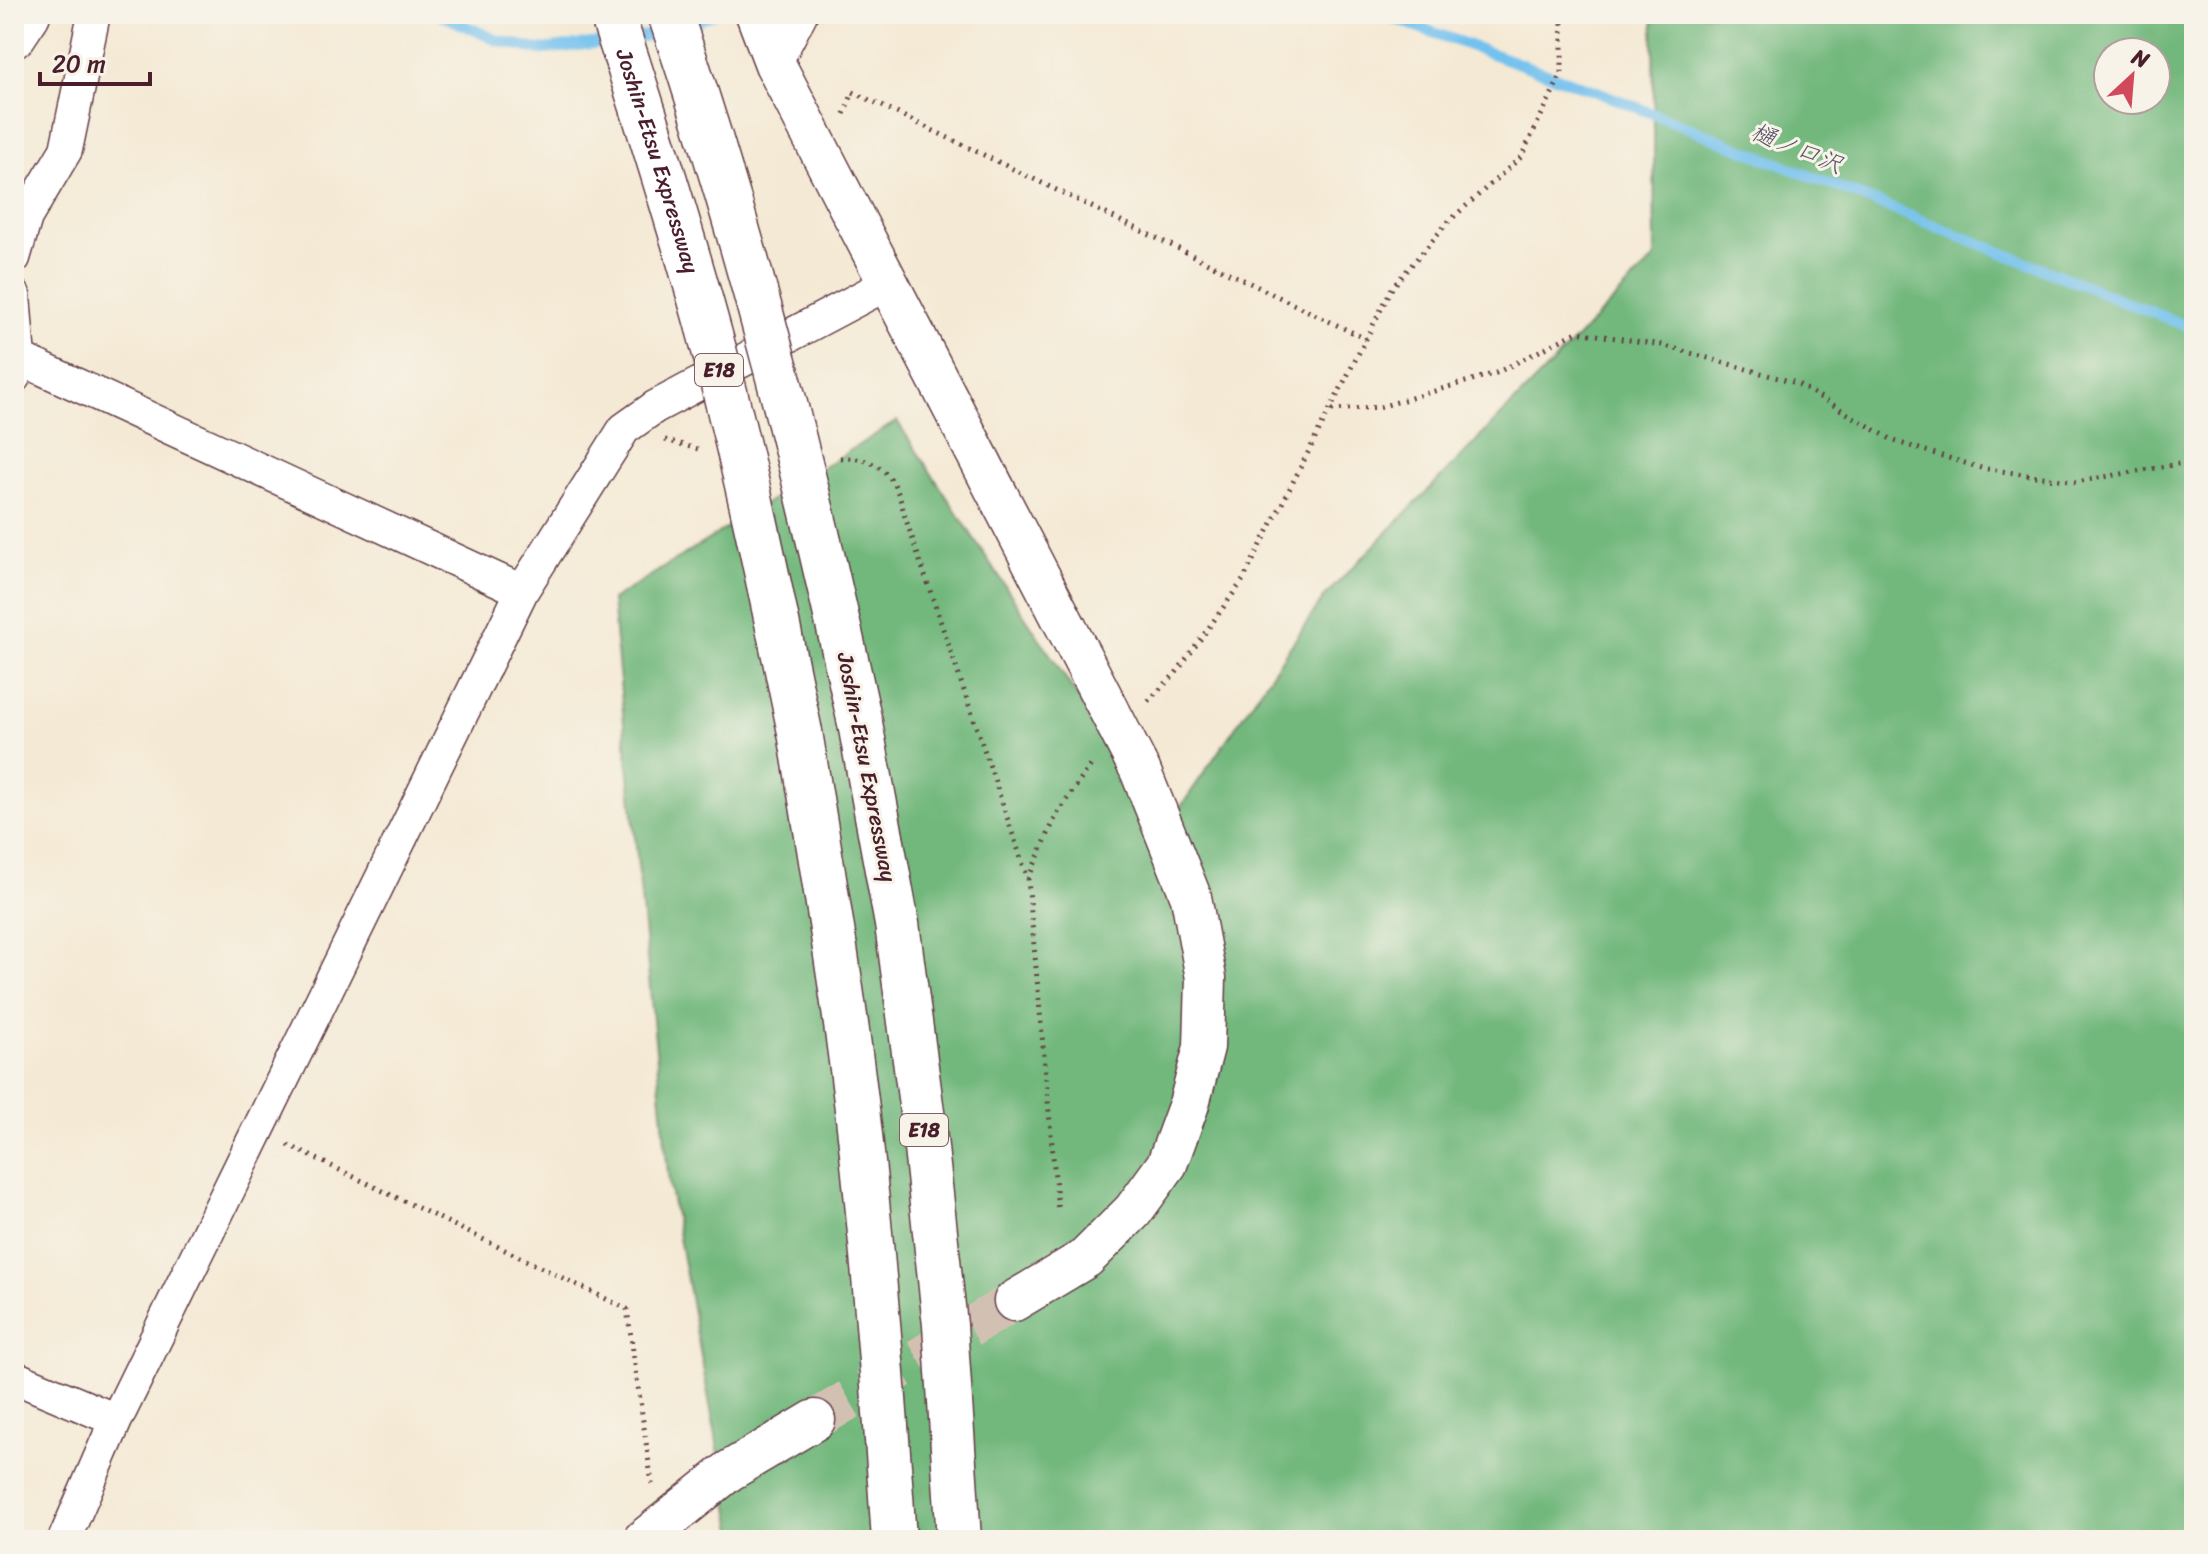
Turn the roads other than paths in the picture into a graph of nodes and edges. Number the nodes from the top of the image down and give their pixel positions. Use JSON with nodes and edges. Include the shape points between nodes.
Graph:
{"nodes":[{"id":1,"x":28,"y":14,"type":"edge"},
{"id":2,"x":94,"y":14,"type":"edge"},
{"id":3,"x":612,"y":14,"type":"edge"},
{"id":4,"x":670,"y":14,"type":"edge"},
{"id":5,"x":756,"y":14,"type":"edge"},
{"id":6,"x":801,"y":14,"type":"edge"},
{"id":7,"x":14,"y":35,"type":"edge"},
{"id":8,"x":775,"y":64,"type":"junction"},
{"id":9,"x":14,"y":258,"type":"edge"},
{"id":10,"x":887,"y":284,"type":"junction"},
{"id":11,"x":14,"y":295,"type":"edge"},
{"id":12,"x":16,"y":368,"type":"edge"},
{"id":13,"x":522,"y":591,"type":"junction"},
{"id":14,"x":1014,"y":1301,"type":"tunnel mouth"},
{"id":15,"x":14,"y":1377,"type":"edge"},
{"id":16,"x":116,"y":1420,"type":"junction"},
{"id":17,"x":815,"y":1420,"type":"tunnel mouth"},
{"id":18,"x":651,"y":1534,"type":"edge"},
{"id":19,"x":64,"y":1540,"type":"edge"},
{"id":20,"x":894,"y":1540,"type":"edge"},
{"id":21,"x":959,"y":1540,"type":"edge"}],
"edges":[{"from":1,"to":7,"type":"main road"},
{"from":2,"to":9,"type":"street","via":[[66,150],[26,217]]},
{"from":3,"to":20,"type":"main road","name":"Joshin-Etsu Expressway","number":"E18","bridge":true,"via":[[713,346],[800,732],[860,1132]]},
{"from":4,"to":21,"type":"main road","name":"Joshin-Etsu Expressway","number":"E18","bridge":true,"via":[[770,339],[860,723],[897,924],[923,1120],[945,1325]]},
{"from":5,"to":8,"type":"street"},
{"from":6,"to":8,"type":"street"},
{"from":8,"to":10,"type":"street"},
{"from":10,"to":13,"type":"street","via":[[655,407],[624,429]]},
{"from":10,"to":14,"type":"street","via":[[1140,770],[1191,897],[1206,978],[1204,1047],[1167,1164],[1133,1211],[1086,1258]]},
{"from":11,"to":12,"type":"street"},
{"from":12,"to":13,"type":"street"},
{"from":13,"to":16,"type":"street"},
{"from":15,"to":16,"type":"street"},
{"from":16,"to":19,"type":"street"},
{"from":17,"to":18,"type":"street","via":[[729,1471]]}]}
